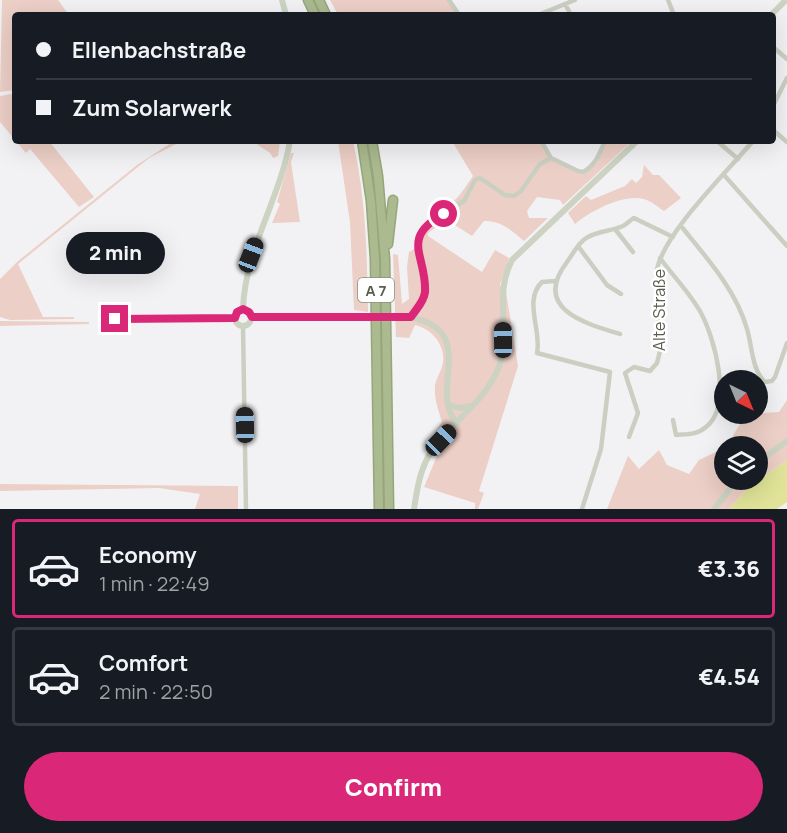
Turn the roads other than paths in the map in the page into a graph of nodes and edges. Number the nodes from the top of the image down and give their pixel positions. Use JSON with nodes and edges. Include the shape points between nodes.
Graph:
{"nodes":[{"id":1,"x":575,"y":0,"type":"edge"},
{"id":2,"x":565,"y":4,"type":"junction"},
{"id":3,"x":545,"y":12,"type":"edge"},
{"id":4,"x":569,"y":12,"type":"edge"},
{"id":5,"x":787,"y":78,"type":"edge"},
{"id":6,"x":776,"y":100,"type":"edge"},
{"id":7,"x":289,"y":144,"type":"edge"},
{"id":8,"x":362,"y":144,"type":"edge"},
{"id":9,"x":373,"y":144,"type":"edge"},
{"id":10,"x":543,"y":144,"type":"edge"},
{"id":11,"x":604,"y":144,"type":"edge"},
{"id":12,"x":634,"y":144,"type":"edge"},
{"id":13,"x":720,"y":144,"type":"edge"},
{"id":14,"x":750,"y":144,"type":"edge"},
{"id":15,"x":551,"y":158,"type":"junction"},
{"id":16,"x":738,"y":159,"type":"junction"},
{"id":17,"x":724,"y":175,"type":"junction"},
{"id":18,"x":393,"y":200,"type":"dead end"},
{"id":19,"x":681,"y":226,"type":"junction"},
{"id":20,"x":615,"y":229,"type":"junction"},
{"id":21,"x":673,"y":237,"type":"junction"},
{"id":22,"x":578,"y":246,"type":"junction"},
{"id":23,"x":787,"y":246,"type":"edge"},
{"id":24,"x":633,"y":252,"type":"dead end"},
{"id":25,"x":660,"y":258,"type":"junction"},
{"id":26,"x":385,"y":259,"type":"junction"},
{"id":27,"x":555,"y":281,"type":"junction"},
{"id":28,"x":621,"y":294,"type":"dead end"},
{"id":29,"x":243,"y":309,"type":"junction"},
{"id":30,"x":252,"y":317,"type":"junction"},
{"id":31,"x":411,"y":317,"type":"junction"},
{"id":32,"x":235,"y":318,"type":"junction"},
{"id":33,"x":106,"y":319,"type":"dead end"},
{"id":34,"x":243,"y":326,"type":"junction"},
{"id":35,"x":620,"y":334,"type":"dead end"},
{"id":36,"x":787,"y":343,"type":"edge"},
{"id":37,"x":476,"y":402,"type":"junction"},
{"id":38,"x":449,"y":403,"type":"junction"},
{"id":39,"x":673,"y":420,"type":"dead end"},
{"id":40,"x":459,"y":421,"type":"junction"},
{"id":41,"x":629,"y":437,"type":"dead end"},
{"id":42,"x":787,"y":441,"type":"edge"},
{"id":43,"x":768,"y":455,"type":"edge"},
{"id":44,"x":729,"y":490,"type":"edge"},
{"id":45,"x":246,"y":509,"type":"edge"},
{"id":46,"x":379,"y":509,"type":"edge"},
{"id":47,"x":388,"y":509,"type":"edge"},
{"id":48,"x":414,"y":509,"type":"edge"},
{"id":49,"x":582,"y":509,"type":"edge"},
{"id":50,"x":714,"y":509,"type":"edge"}],
"edges":[{"from":1,"to":2,"type":"street"},
{"from":2,"to":3,"type":"street"},
{"from":2,"to":4,"type":"street"},
{"from":5,"to":6,"type":"street"},
{"from":7,"to":29,"type":"main road","via":[[277,193],[251,255]]},
{"from":8,"to":46,"type":"highway","number":"A 7","via":[[375,260]]},
{"from":9,"to":26,"type":"highway","number":"A 7"},
{"from":10,"to":15,"type":"street"},
{"from":11,"to":15,"type":"street","via":[[597,161],[583,172]]},
{"from":12,"to":37,"type":"main road","via":[[512,260],[503,285],[501,360]]},
{"from":13,"to":16,"type":"street"},
{"from":14,"to":16,"type":"street"},
{"from":15,"to":31,"type":"street","via":[[540,164],[514,196],[478,178],[464,201],[427,225],[417,245],[425,291]]},
{"from":16,"to":17,"type":"street"},
{"from":17,"to":19,"type":"street"},
{"from":17,"to":23,"type":"street"},
{"from":18,"to":26,"type":"highway"},
{"from":19,"to":21,"type":"street"},
{"from":19,"to":36,"type":"street","via":[[721,277],[746,326],[760,378],[765,382],[772,381]]},
{"from":20,"to":21,"type":"street","via":[[637,218]]},
{"from":20,"to":22,"type":"street","via":[[590,236]]},
{"from":20,"to":24,"type":"street"},
{"from":21,"to":25,"type":"street"},
{"from":22,"to":27,"type":"street"},
{"from":22,"to":28,"type":"street","via":[[607,285]]},
{"from":25,"to":39,"type":"street","via":[[702,316],[721,387],[709,426],[695,434],[676,435]]},
{"from":25,"to":41,"type":"street","name":"Alte Straße","via":[[659,357],[650,371],[634,368],[625,373],[638,413]]},
{"from":26,"to":47,"type":"highway","number":"A 7"},
{"from":27,"to":35,"type":"street","via":[[556,300],[563,309],[580,321]]},
{"from":27,"to":49,"type":"street","via":[[542,282],[534,295],[537,353],[610,372],[601,449]]},
{"from":29,"to":30,"type":"main road"},
{"from":29,"to":32,"type":"main road"},
{"from":30,"to":31,"type":"main road","bridge":true},
{"from":30,"to":34,"type":"main road"},
{"from":31,"to":38,"type":"main road","via":[[432,326],[446,344],[451,361],[446,388]]},
{"from":32,"to":33,"type":"street"},
{"from":32,"to":34,"type":"main road"},
{"from":34,"to":45,"type":"street"},
{"from":37,"to":38,"type":"main road","via":[[462,408]]},
{"from":37,"to":40,"type":"main road"},
{"from":38,"to":40,"type":"main road","via":[[450,414]]},
{"from":40,"to":48,"type":"main road","via":[[434,447],[425,463]]},
{"from":42,"to":43,"type":"main road"},
{"from":44,"to":50,"type":"main road"}]}
